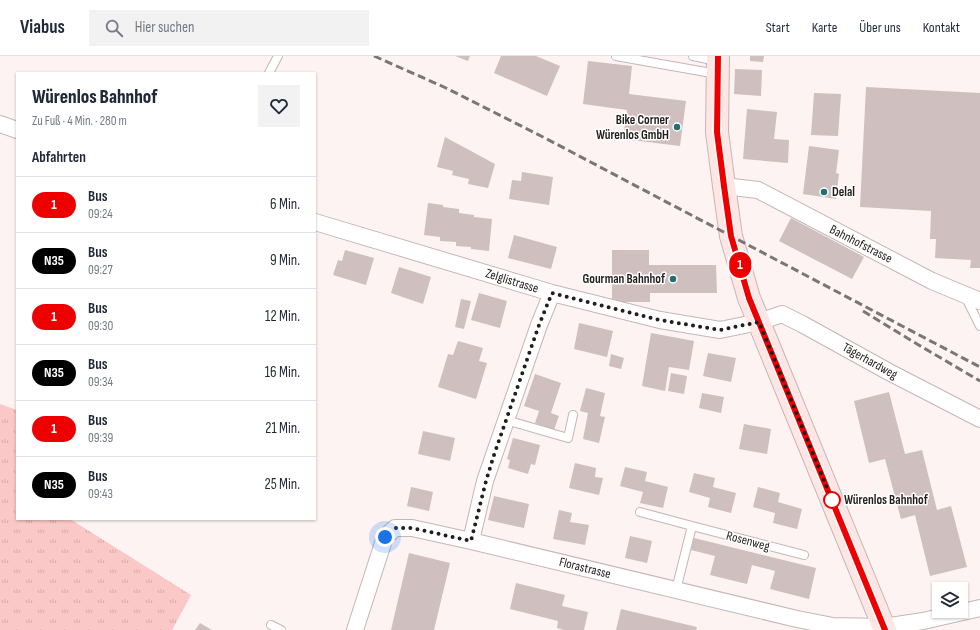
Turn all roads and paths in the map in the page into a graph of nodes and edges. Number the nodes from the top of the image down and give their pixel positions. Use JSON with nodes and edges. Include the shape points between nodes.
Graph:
{"nodes":[{"id":1,"x":278,"y":56,"type":"edge"},
{"id":2,"x":616,"y":56,"type":"edge"},
{"id":3,"x":693,"y":56,"type":"edge"},
{"id":4,"x":718,"y":64,"type":"edge"},
{"id":5,"x":270,"y":72,"type":"edge"},
{"id":6,"x":0,"y":124,"type":"edge"},
{"id":7,"x":16,"y":130,"type":"edge"},
{"id":8,"x":724,"y":186,"type":"junction"},
{"id":9,"x":316,"y":222,"type":"edge"},
{"id":10,"x":552,"y":293,"type":"junction"},
{"id":11,"x":965,"y":295,"type":"junction"},
{"id":12,"x":980,"y":301,"type":"edge"},
{"id":13,"x":759,"y":322,"type":"junction"},
{"id":14,"x":980,"y":326,"type":"edge"},
{"id":15,"x":573,"y":416,"type":"dead end"},
{"id":16,"x":980,"y":419,"type":"edge"},
{"id":17,"x":506,"y":420,"type":"junction"},
{"id":18,"x":640,"y":512,"type":"dead end"},
{"id":19,"x":692,"y":526,"type":"junction"},
{"id":20,"x":471,"y":541,"type":"junction"},
{"id":21,"x":804,"y":555,"type":"dead end"},
{"id":22,"x":676,"y":590,"type":"junction"},
{"id":23,"x":980,"y":608,"type":"edge"},
{"id":24,"x":271,"y":625,"type":"dead end"},
{"id":25,"x":884,"y":629,"type":"edge"},
{"id":26,"x":281,"y":630,"type":"edge"},
{"id":27,"x":355,"y":630,"type":"edge"}],
"edges":[{"from":1,"to":5,"type":"lane"},
{"from":2,"to":4,"type":"lane"},
{"from":3,"to":4,"type":"lane"},
{"from":4,"to":8,"type":"main road","via":[[717,132]]},
{"from":6,"to":7,"type":"street"},
{"from":8,"to":11,"type":"street","name":"Bahnhofstrasse","via":[[758,190],[932,281]]},
{"from":8,"to":13,"type":"main road","via":[[731,236],[749,298]]},
{"from":9,"to":10,"type":"street","name":"Zelglistrasse"},
{"from":10,"to":13,"type":"street","name":"Zelglistrasse","via":[[660,320],[720,330]]},
{"from":10,"to":17,"type":"street"},
{"from":11,"to":12,"type":"street","name":"Bahnhofstrasse"},
{"from":11,"to":14,"type":"lane"},
{"from":13,"to":16,"type":"street","name":"Tägerhardweg","via":[[782,314]]},
{"from":13,"to":25,"type":"main road"},
{"from":15,"to":17,"type":"lane","via":[[568,438]]},
{"from":17,"to":20,"type":"street","via":[[486,481]]},
{"from":18,"to":19,"type":"lane","name":"Rosenweg"},
{"from":19,"to":21,"type":"lane","name":"Rosenweg"},
{"from":19,"to":22,"type":"lane"},
{"from":20,"to":22,"type":"street","name":"Florastrasse"},
{"from":20,"to":27,"type":"street","name":"Florastrasse","via":[[412,528],[395,528],[385,537]]},
{"from":22,"to":25,"type":"street","name":"Florastrasse","via":[[833,626]]},
{"from":23,"to":25,"type":"street","name":"Florastrasse"},
{"from":24,"to":26,"type":"lane"}]}
